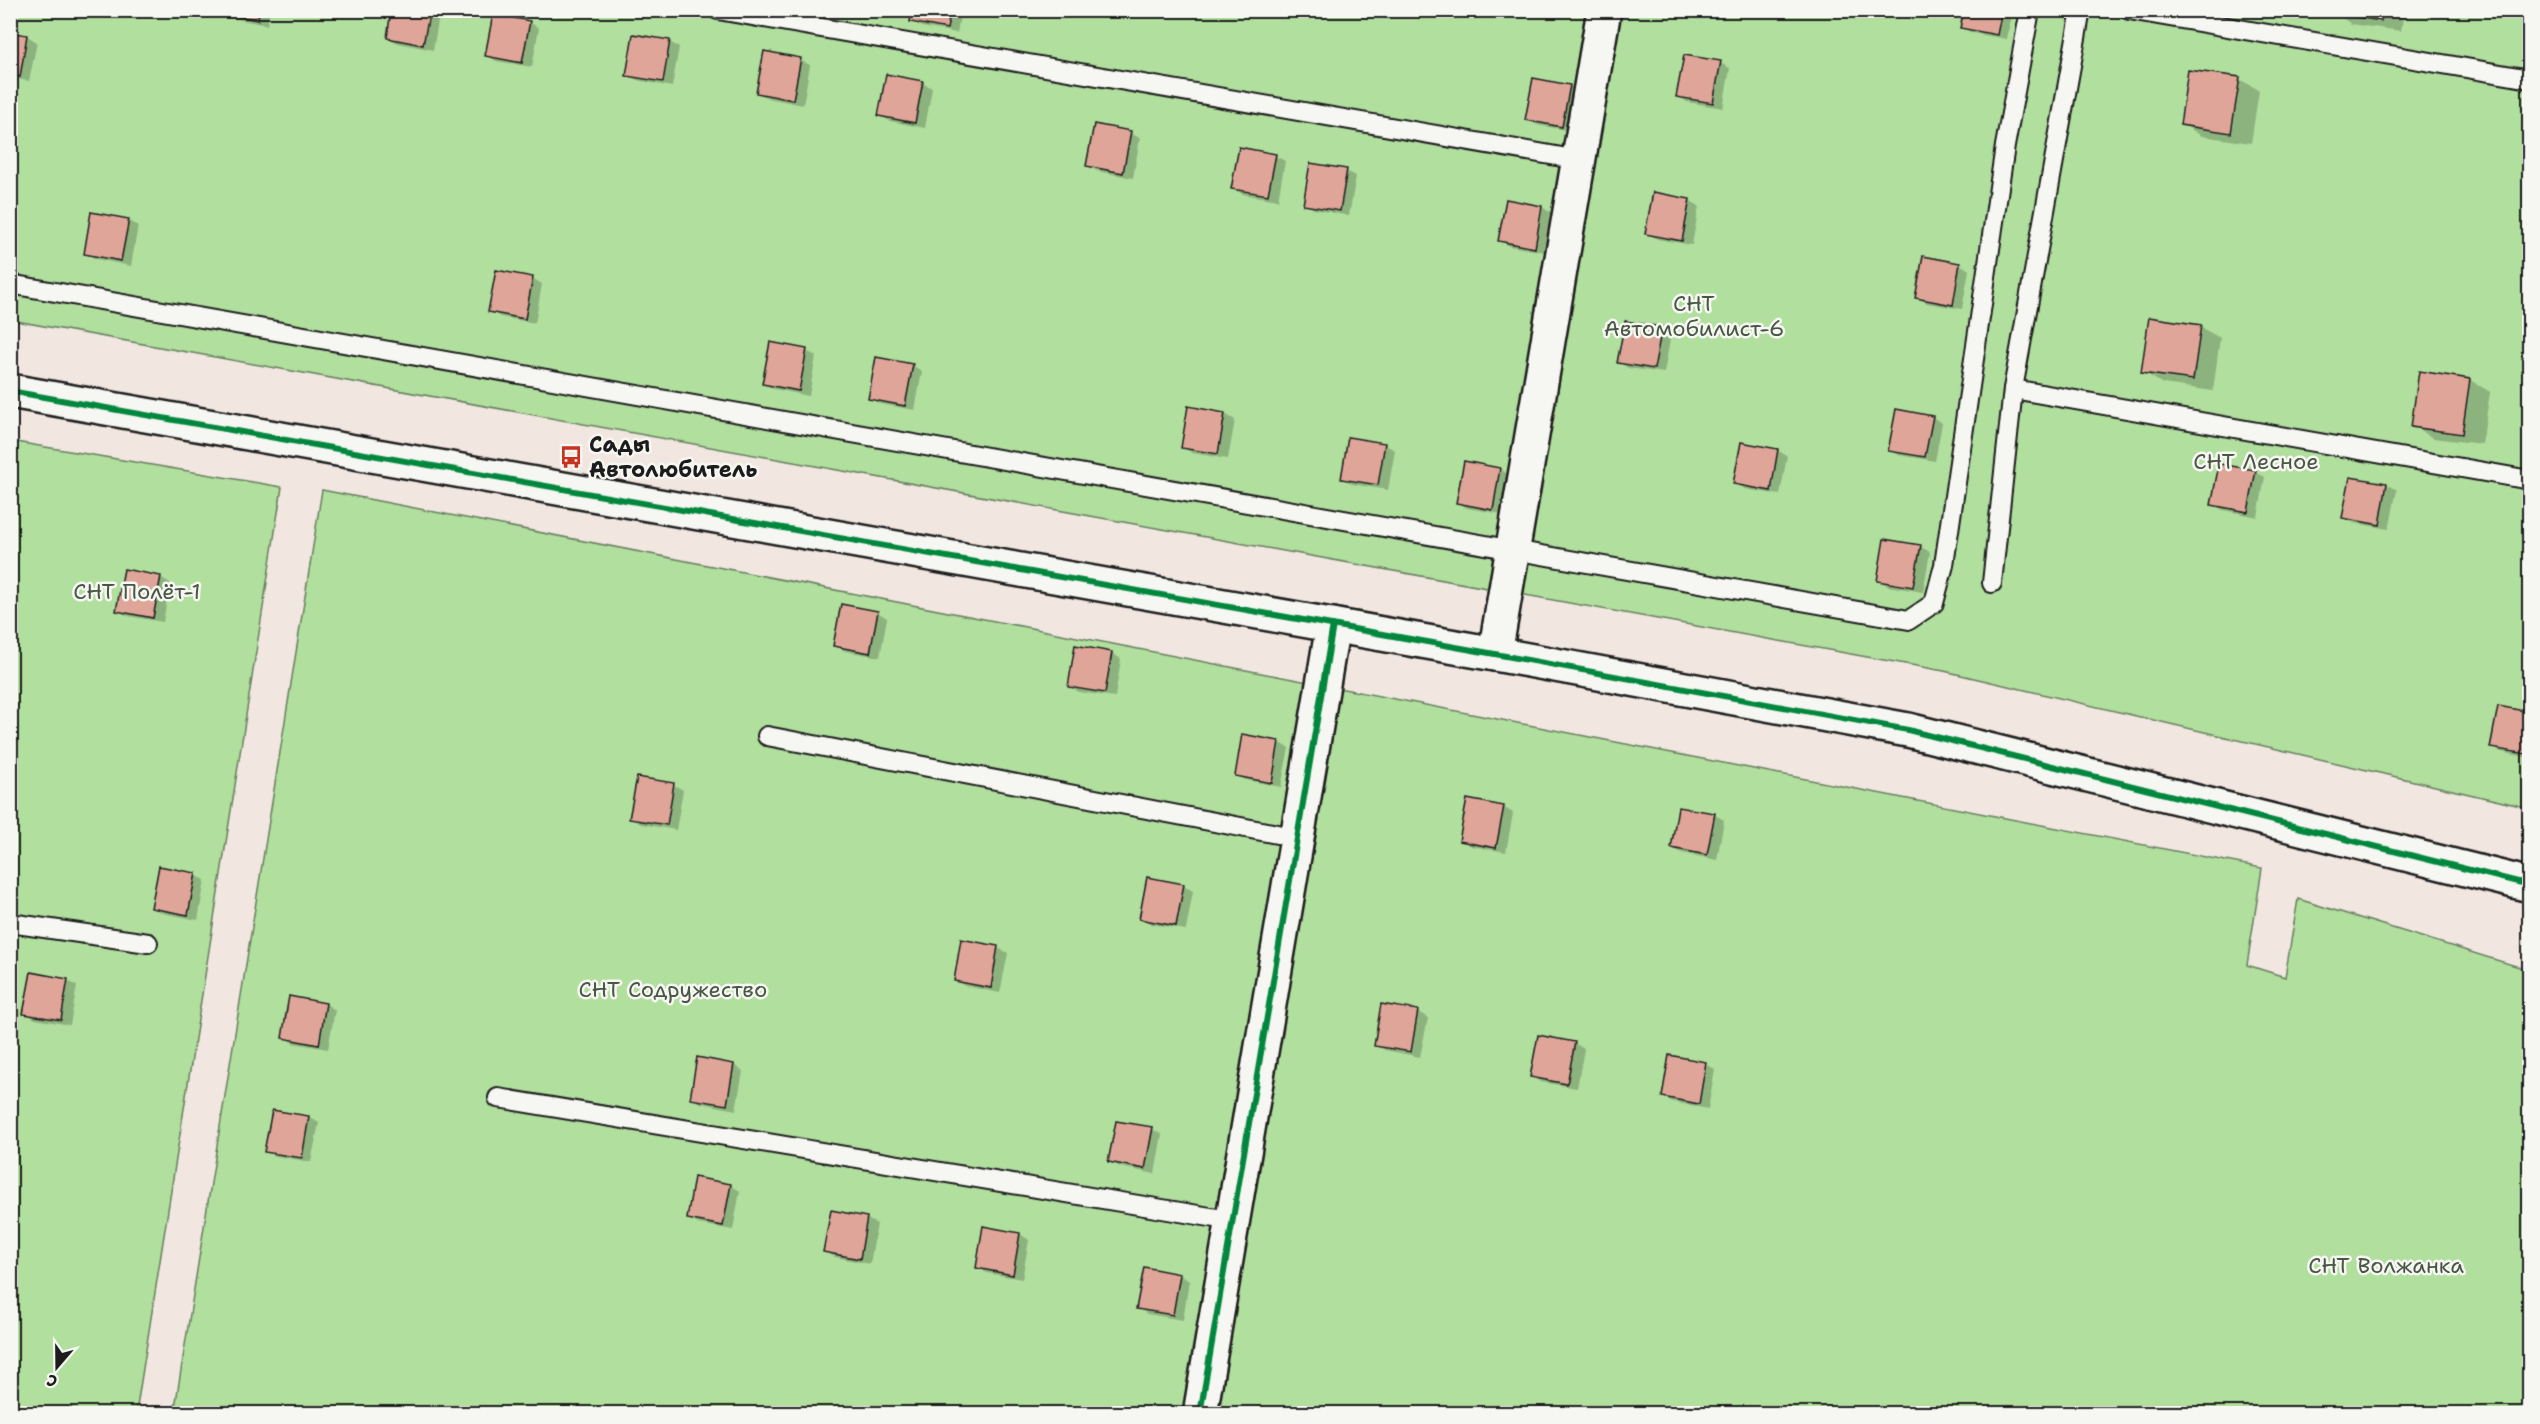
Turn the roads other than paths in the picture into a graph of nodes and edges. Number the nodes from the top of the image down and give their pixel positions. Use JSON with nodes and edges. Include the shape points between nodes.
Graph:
{"nodes":[{"id":1,"x":718,"y":10,"type":"edge"},
{"id":2,"x":1604,"y":10,"type":"edge"},
{"id":3,"x":2030,"y":10,"type":"edge"},
{"id":4,"x":2082,"y":10,"type":"edge"},
{"id":5,"x":2128,"y":10,"type":"edge"},
{"id":6,"x":2529,"y":79,"type":"edge"},
{"id":7,"x":1579,"y":160,"type":"junction"},
{"id":8,"x":10,"y":284,"type":"edge"},
{"id":9,"x":2013,"y":389,"type":"junction"},
{"id":10,"x":10,"y":391,"type":"edge"},
{"id":11,"x":2529,"y":480,"type":"edge"},
{"id":12,"x":1513,"y":552,"type":"junction"},
{"id":13,"x":1992,"y":583,"type":"dead end"},
{"id":14,"x":1333,"y":625,"type":"junction"},
{"id":15,"x":1495,"y":654,"type":"junction"},
{"id":16,"x":767,"y":736,"type":"dead end"},
{"id":17,"x":1298,"y":838,"type":"junction"},
{"id":18,"x":2529,"y":885,"type":"edge"},
{"id":19,"x":10,"y":923,"type":"edge"},
{"id":20,"x":148,"y":943,"type":"dead end"},
{"id":21,"x":498,"y":1098,"type":"dead end"},
{"id":22,"x":1234,"y":1221,"type":"junction"},
{"id":23,"x":1200,"y":1413,"type":"edge"}],
"edges":[{"from":1,"to":7,"type":"lane"},
{"from":2,"to":7,"type":"street"},
{"from":3,"to":12,"type":"lane","via":[[2005,146],[1944,566],[1934,603],[1909,620]]},
{"from":4,"to":9,"type":"lane"},
{"from":5,"to":6,"type":"lane"},
{"from":7,"to":12,"type":"street"},
{"from":8,"to":12,"type":"lane"},
{"from":9,"to":11,"type":"lane"},
{"from":9,"to":13,"type":"lane"},
{"from":10,"to":14,"type":"street"},
{"from":12,"to":15,"type":"street"},
{"from":14,"to":15,"type":"street"},
{"from":14,"to":17,"type":"street"},
{"from":15,"to":18,"type":"street","via":[[1908,730]]},
{"from":16,"to":17,"type":"lane"},
{"from":17,"to":22,"type":"street"},
{"from":19,"to":20,"type":"lane"},
{"from":21,"to":22,"type":"lane"},
{"from":22,"to":23,"type":"street"}]}
